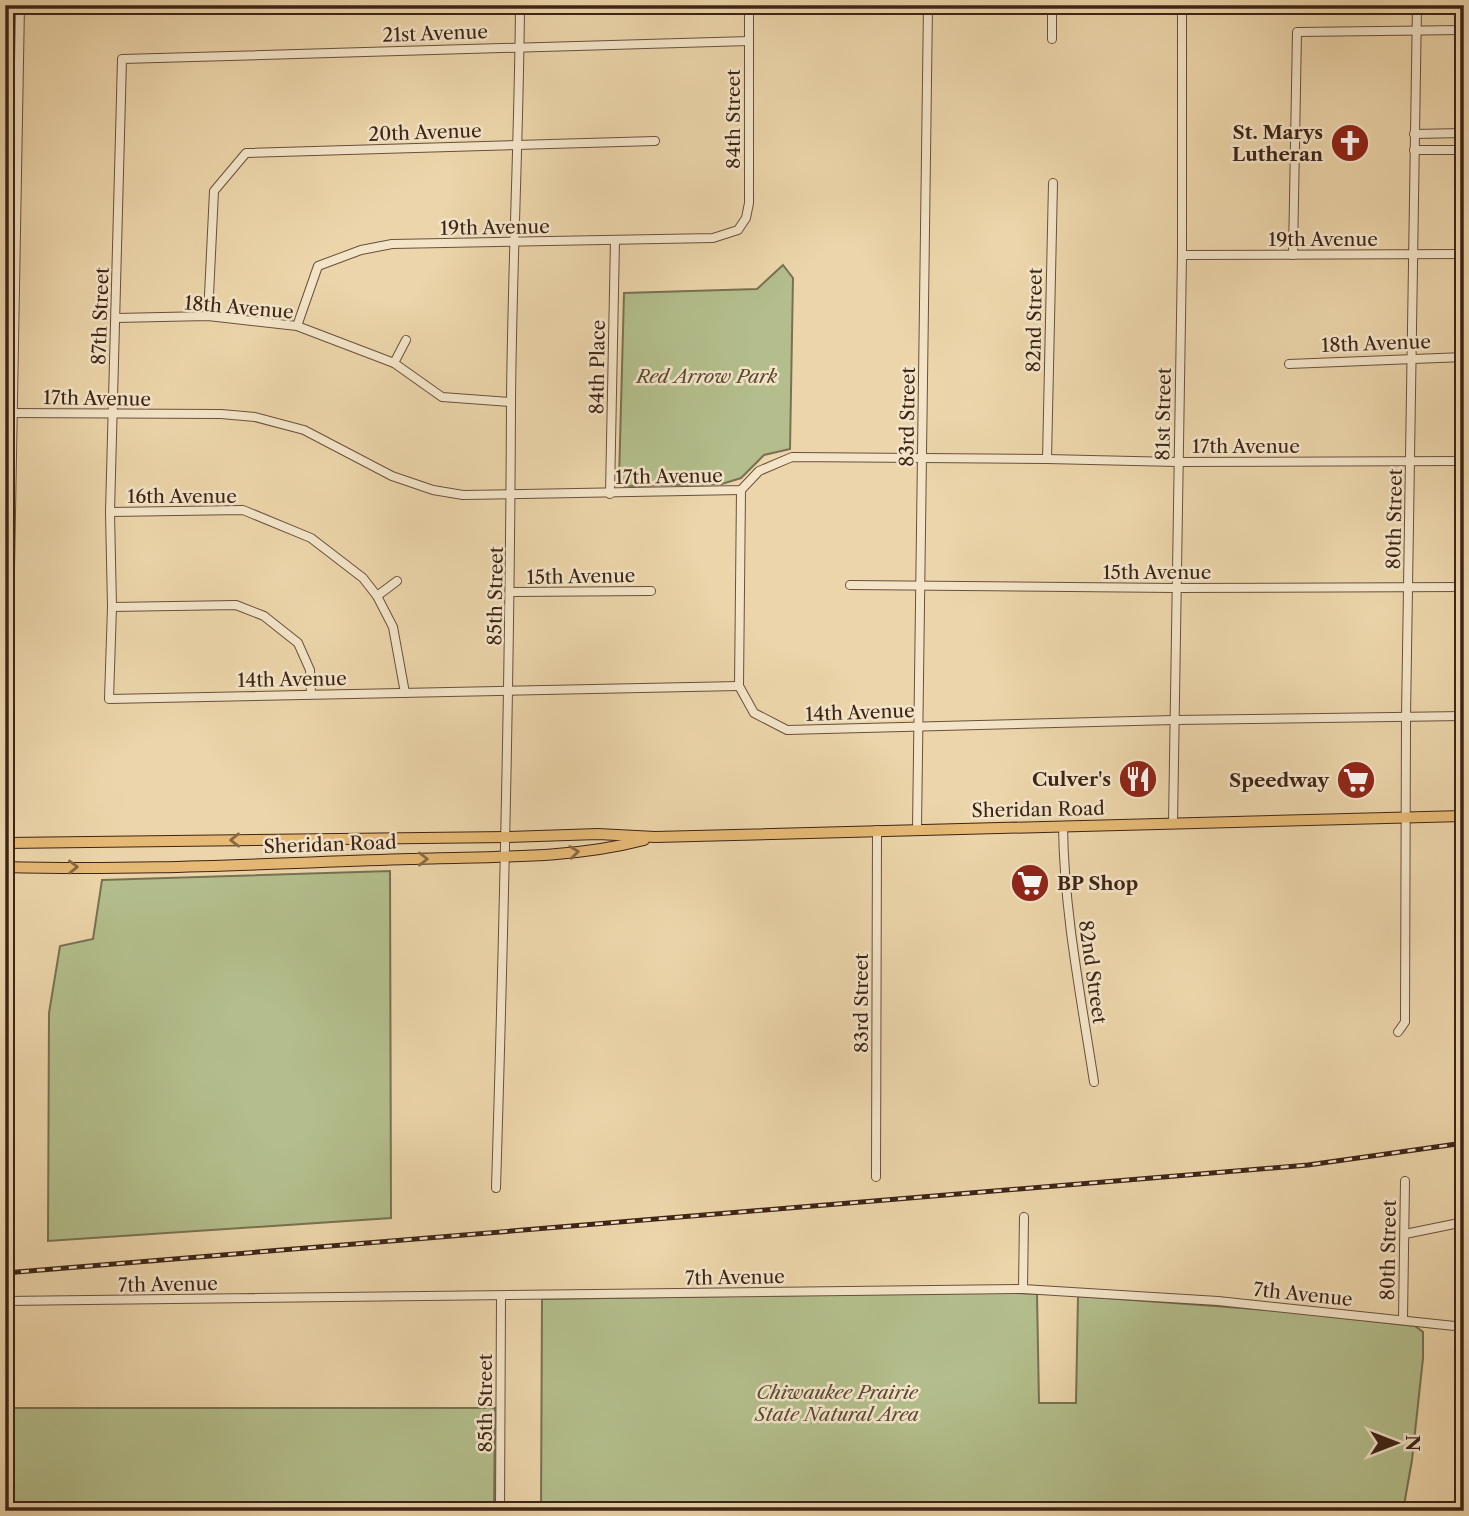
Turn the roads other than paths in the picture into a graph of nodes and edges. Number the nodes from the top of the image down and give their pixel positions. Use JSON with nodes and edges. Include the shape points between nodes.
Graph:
{"nodes":[{"id":1,"x":20,"y":5,"type":"edge"},
{"id":2,"x":520,"y":5,"type":"edge"},
{"id":3,"x":749,"y":5,"type":"edge"},
{"id":4,"x":928,"y":5,"type":"edge"},
{"id":5,"x":1052,"y":5,"type":"edge"},
{"id":6,"x":1182,"y":5,"type":"edge"},
{"id":7,"x":1417,"y":5,"type":"edge"},
{"id":8,"x":1464,"y":30,"type":"edge"},
{"id":9,"x":1417,"y":31,"type":"junction"},
{"id":10,"x":1052,"y":39,"type":"dead end"},
{"id":11,"x":749,"y":41,"type":"junction"},
{"id":12,"x":520,"y":46,"type":"junction"},
{"id":13,"x":122,"y":59,"type":"joint"},
{"id":14,"x":1464,"y":133,"type":"edge"},
{"id":15,"x":1414,"y":134,"type":"junction"},
{"id":16,"x":655,"y":141,"type":"dead end"},
{"id":17,"x":519,"y":145,"type":"junction"},
{"id":18,"x":1414,"y":150,"type":"junction"},
{"id":19,"x":1464,"y":150,"type":"edge"},
{"id":20,"x":1053,"y":183,"type":"dead end"},
{"id":21,"x":738,"y":230,"type":"joint"},
{"id":22,"x":615,"y":240,"type":"junction"},
{"id":23,"x":516,"y":243,"type":"junction"},
{"id":24,"x":1182,"y":254,"type":"junction"},
{"id":25,"x":1464,"y":254,"type":"edge"},
{"id":26,"x":1293,"y":255,"type":"junction"},
{"id":27,"x":1414,"y":256,"type":"junction"},
{"id":28,"x":208,"y":316,"type":"junction"},
{"id":29,"x":116,"y":318,"type":"junction"},
{"id":30,"x":298,"y":326,"type":"junction"},
{"id":31,"x":406,"y":340,"type":"dead end"},
{"id":32,"x":1464,"y":357,"type":"edge"},
{"id":33,"x":1411,"y":358,"type":"junction"},
{"id":34,"x":394,"y":363,"type":"junction"},
{"id":35,"x":1289,"y":364,"type":"dead end"},
{"id":36,"x":511,"y":402,"type":"junction"},
{"id":37,"x":10,"y":412,"type":"edge"},
{"id":38,"x":112,"y":414,"type":"junction"},
{"id":39,"x":922,"y":459,"type":"junction"},
{"id":40,"x":1047,"y":459,"type":"junction"},
{"id":41,"x":1464,"y":461,"type":"edge"},
{"id":42,"x":1177,"y":462,"type":"junction"},
{"id":43,"x":1410,"y":462,"type":"junction"},
{"id":44,"x":741,"y":490,"type":"junction"},
{"id":45,"x":512,"y":494,"type":"junction"},
{"id":46,"x":610,"y":494,"type":"junction"},
{"id":47,"x":110,"y":512,"type":"junction"},
{"id":48,"x":397,"y":581,"type":"dead end"},
{"id":49,"x":850,"y":585,"type":"dead end"},
{"id":50,"x":920,"y":585,"type":"junction"},
{"id":51,"x":1464,"y":587,"type":"edge"},
{"id":52,"x":1175,"y":588,"type":"junction"},
{"id":53,"x":1409,"y":588,"type":"junction"},
{"id":54,"x":651,"y":591,"type":"dead end"},
{"id":55,"x":511,"y":592,"type":"junction"},
{"id":56,"x":377,"y":596,"type":"junction"},
{"id":57,"x":112,"y":607,"type":"junction"},
{"id":58,"x":8,"y":682,"type":"dead end"},
{"id":59,"x":739,"y":686,"type":"junction"},
{"id":60,"x":510,"y":691,"type":"junction"},
{"id":61,"x":405,"y":693,"type":"junction"},
{"id":62,"x":310,"y":694,"type":"junction"},
{"id":63,"x":109,"y":699,"type":"joint"},
{"id":64,"x":1464,"y":716,"type":"edge"},
{"id":65,"x":1406,"y":718,"type":"junction"},
{"id":66,"x":1174,"y":720,"type":"junction"},
{"id":67,"x":919,"y":726,"type":"junction"},
{"id":68,"x":1464,"y":816,"type":"edge"},
{"id":69,"x":1407,"y":817,"type":"junction"},
{"id":70,"x":1173,"y":824,"type":"junction"},
{"id":71,"x":1063,"y":825,"type":"junction"},
{"id":72,"x":917,"y":829,"type":"junction"},
{"id":73,"x":877,"y":830,"type":"junction"},
{"id":74,"x":507,"y":837,"type":"junction"},
{"id":75,"x":655,"y":837,"type":"junction"},
{"id":76,"x":5,"y":843,"type":"edge"},
{"id":77,"x":506,"y":858,"type":"junction"},
{"id":78,"x":5,"y":867,"type":"edge"},
{"id":79,"x":1398,"y":1032,"type":"dead end"},
{"id":80,"x":1094,"y":1082,"type":"dead end"},
{"id":81,"x":876,"y":1177,"type":"dead end"},
{"id":82,"x":1405,"y":1181,"type":"dead end"},
{"id":83,"x":496,"y":1188,"type":"dead end"},
{"id":84,"x":1024,"y":1217,"type":"dead end"},
{"id":85,"x":1464,"y":1222,"type":"edge"},
{"id":86,"x":1405,"y":1234,"type":"junction"},
{"id":87,"x":1023,"y":1289,"type":"junction"},
{"id":88,"x":501,"y":1296,"type":"junction"},
{"id":89,"x":5,"y":1301,"type":"edge"},
{"id":90,"x":1403,"y":1320,"type":"junction"},
{"id":91,"x":1464,"y":1327,"type":"edge"},
{"id":92,"x":500,"y":1511,"type":"edge"}],
"edges":[{"from":1,"to":37,"type":"street"},
{"from":2,"to":12,"type":"street","name":"85th Street"},
{"from":3,"to":11,"type":"street","name":"84th Street"},
{"from":4,"to":39,"type":"street","name":"83rd Street"},
{"from":5,"to":10,"type":"street"},
{"from":6,"to":24,"type":"street","name":"81st Street"},
{"from":7,"to":9,"type":"street","name":"80th Street"},
{"from":8,"to":9,"type":"street"},
{"from":9,"to":15,"type":"street","name":"80th Street"},
{"from":9,"to":26,"type":"street","via":[[1297,32]]},
{"from":11,"to":12,"type":"street","name":"21st Avenue"},
{"from":11,"to":21,"type":"street","name":"84th Street","via":[[749,203]]},
{"from":12,"to":13,"type":"street","name":"21st Avenue"},
{"from":12,"to":17,"type":"street","name":"85th Street"},
{"from":13,"to":29,"type":"street","name":"87th Street"},
{"from":14,"to":15,"type":"street"},
{"from":15,"to":18,"type":"street","name":"80th Street"},
{"from":16,"to":17,"type":"street","name":"20th Avenue"},
{"from":17,"to":23,"type":"street","name":"85th Street"},
{"from":17,"to":28,"type":"street","name":"20th Avenue","via":[[246,153],[214,191]]},
{"from":18,"to":19,"type":"street"},
{"from":18,"to":27,"type":"street","name":"80th Street"},
{"from":20,"to":40,"type":"street","name":"82nd Street"},
{"from":21,"to":22,"type":"street","name":"19th Avenue","via":[[713,238]]},
{"from":22,"to":23,"type":"street","name":"19th Avenue"},
{"from":22,"to":46,"type":"street","name":"84th Place"},
{"from":23,"to":30,"type":"street","name":"19th Avenue","via":[[392,244],[318,266]]},
{"from":23,"to":36,"type":"street","name":"85th Street"},
{"from":24,"to":26,"type":"street","name":"19th Avenue"},
{"from":24,"to":42,"type":"street","name":"81st Street"},
{"from":25,"to":27,"type":"street","name":"19th Avenue"},
{"from":26,"to":27,"type":"street","name":"19th Avenue"},
{"from":27,"to":33,"type":"street","name":"80th Street"},
{"from":28,"to":29,"type":"street","name":"18th Avenue"},
{"from":28,"to":30,"type":"street","name":"18th Avenue"},
{"from":29,"to":38,"type":"street","name":"87th Street"},
{"from":30,"to":34,"type":"street","name":"18th Avenue"},
{"from":31,"to":34,"type":"street"},
{"from":32,"to":33,"type":"street","name":"18th Avenue"},
{"from":33,"to":35,"type":"street","name":"18th Avenue"},
{"from":33,"to":43,"type":"street","name":"80th Street"},
{"from":34,"to":36,"type":"street","name":"18th Avenue","via":[[442,397]]},
{"from":36,"to":45,"type":"street","name":"85th Street"},
{"from":37,"to":38,"type":"street","name":"17th Avenue"},
{"from":37,"to":58,"type":"street"},
{"from":38,"to":45,"type":"street","name":"17th Avenue","via":[[256,417],[304,430],[392,476],[433,490]]},
{"from":38,"to":47,"type":"street","name":"87th Street"},
{"from":39,"to":40,"type":"street","name":"17th Avenue"},
{"from":39,"to":44,"type":"street","name":"17th Avenue","via":[[792,457],[759,471]]},
{"from":39,"to":50,"type":"street","name":"83rd Street"},
{"from":40,"to":42,"type":"street","name":"17th Avenue"},
{"from":41,"to":43,"type":"street","name":"17th Avenue"},
{"from":42,"to":43,"type":"street","name":"17th Avenue"},
{"from":42,"to":52,"type":"street","name":"81st Street"},
{"from":43,"to":53,"type":"street","name":"80th Street"},
{"from":44,"to":46,"type":"street","name":"17th Avenue"},
{"from":44,"to":59,"type":"street"},
{"from":45,"to":46,"type":"street","name":"17th Avenue"},
{"from":45,"to":55,"type":"street","name":"85th Street"},
{"from":47,"to":56,"type":"street","name":"16th Avenue","via":[[243,510],[311,538],[363,578]]},
{"from":47,"to":57,"type":"street","name":"87th Street"},
{"from":48,"to":56,"type":"street"},
{"from":49,"to":50,"type":"street","name":"15th Avenue"},
{"from":50,"to":52,"type":"street","name":"15th Avenue"},
{"from":50,"to":67,"type":"street","name":"83rd Street"},
{"from":51,"to":53,"type":"street","name":"15th Avenue"},
{"from":52,"to":53,"type":"street","name":"15th Avenue"},
{"from":52,"to":66,"type":"street","name":"81st Street"},
{"from":53,"to":65,"type":"street","name":"80th Street"},
{"from":54,"to":55,"type":"street","name":"15th Avenue"},
{"from":55,"to":60,"type":"street","name":"85th Street"},
{"from":56,"to":61,"type":"street","name":"16th Avenue","via":[[393,627]]},
{"from":57,"to":62,"type":"street","via":[[224,604],[264,616],[298,643],[310,670]]},
{"from":57,"to":63,"type":"street","name":"87th Street"},
{"from":59,"to":60,"type":"street","name":"14th Avenue"},
{"from":59,"to":67,"type":"street","name":"14th Avenue","via":[[754,713],[787,730]]},
{"from":60,"to":61,"type":"street","name":"14th Avenue"},
{"from":60,"to":74,"type":"street","name":"85th Street"},
{"from":61,"to":62,"type":"street","name":"14th Avenue"},
{"from":62,"to":63,"type":"street","name":"14th Avenue"},
{"from":64,"to":65,"type":"street","name":"14th Avenue"},
{"from":65,"to":66,"type":"street","name":"14th Avenue"},
{"from":65,"to":69,"type":"street","name":"80th Street"},
{"from":66,"to":67,"type":"street","name":"14th Avenue"},
{"from":66,"to":70,"type":"street","name":"81st Street"},
{"from":67,"to":72,"type":"street","name":"83rd Street"},
{"from":68,"to":69,"type":"main road","name":"Sheridan Road"},
{"from":69,"to":70,"type":"main road","name":"Sheridan Road"},
{"from":69,"to":79,"type":"street","name":"80th Street","via":[[1405,1022]]},
{"from":70,"to":71,"type":"main road","name":"Sheridan Road"},
{"from":71,"to":72,"type":"main road","name":"Sheridan Road"},
{"from":71,"to":80,"type":"street","name":"82nd Street","via":[[1070,925]]},
{"from":72,"to":73,"type":"main road","name":"Sheridan Road"},
{"from":73,"to":75,"type":"main road","name":"Sheridan Road"},
{"from":73,"to":81,"type":"street","name":"83rd Street"},
{"from":74,"to":75,"type":"main road","name":"Sheridan Road"},
{"from":74,"to":76,"type":"main road","name":"Sheridan Road","one_way":true},
{"from":74,"to":77,"type":"street","name":"85th Street"},
{"from":77,"to":75,"type":"main road","name":"Sheridan Road","one_way":true,"via":[[616,847]]},
{"from":78,"to":77,"type":"main road","name":"Sheridan Road","one_way":true},
{"from":77,"to":83,"type":"street","name":"85th Street"},
{"from":82,"to":86,"type":"street","name":"80th Street"},
{"from":84,"to":87,"type":"street"},
{"from":85,"to":86,"type":"street"},
{"from":86,"to":90,"type":"street","name":"80th Street"},
{"from":87,"to":88,"type":"street","name":"7th Avenue"},
{"from":87,"to":90,"type":"street","name":"7th Avenue","via":[[1218,1301]]},
{"from":88,"to":89,"type":"street","name":"7th Avenue"},
{"from":88,"to":92,"type":"street","name":"85th Street"},
{"from":90,"to":91,"type":"street","name":"7th Avenue"}]}
